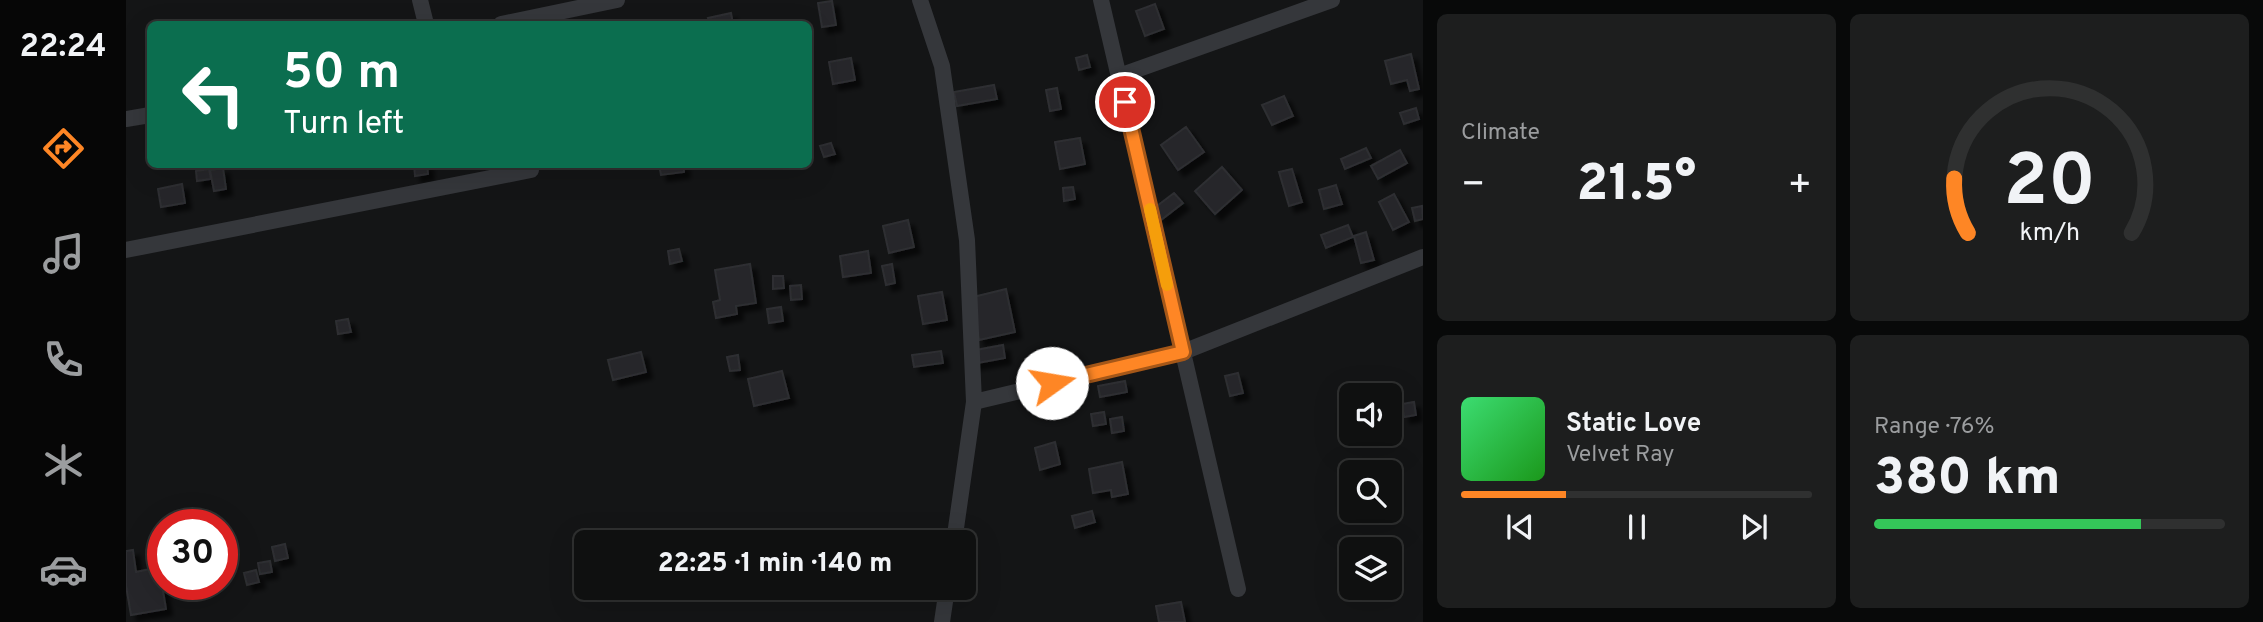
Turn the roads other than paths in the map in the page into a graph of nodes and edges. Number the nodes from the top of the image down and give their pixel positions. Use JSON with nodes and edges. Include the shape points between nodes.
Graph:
{"nodes":[{"id":1,"x":420,"y":0,"type":"edge"},
{"id":2,"x":617,"y":0,"type":"edge"},
{"id":3,"x":920,"y":0,"type":"edge"},
{"id":4,"x":1101,"y":0,"type":"edge"},
{"id":5,"x":1332,"y":0,"type":"edge"},
{"id":6,"x":425,"y":21,"type":"edge"},
{"id":7,"x":515,"y":21,"type":"edge"},
{"id":8,"x":1119,"y":76,"type":"junction"},
{"id":9,"x":147,"y":116,"type":"edge"},
{"id":10,"x":126,"y":119,"type":"edge"},
{"id":11,"x":469,"y":168,"type":"edge"},
{"id":12,"x":531,"y":170,"type":"dead end"},
{"id":13,"x":473,"y":181,"type":"junction"},
{"id":14,"x":126,"y":250,"type":"edge"},
{"id":15,"x":1423,"y":257,"type":"edge"},
{"id":16,"x":1183,"y":352,"type":"junction"},
{"id":17,"x":974,"y":402,"type":"junction"},
{"id":18,"x":956,"y":530,"type":"edge"},
{"id":19,"x":1238,"y":589,"type":"dead end"},
{"id":20,"x":945,"y":600,"type":"edge"},
{"id":21,"x":942,"y":622,"type":"edge"}],
"edges":[{"from":1,"to":6,"type":"street"},
{"from":2,"to":7,"type":"street"},
{"from":3,"to":17,"type":"street","via":[[942,66],[967,240]]},
{"from":4,"to":8,"type":"street"},
{"from":5,"to":8,"type":"street"},
{"from":8,"to":16,"type":"street"},
{"from":9,"to":10,"type":"street"},
{"from":11,"to":13,"type":"street"},
{"from":12,"to":13,"type":"street"},
{"from":13,"to":14,"type":"street"},
{"from":15,"to":16,"type":"street"},
{"from":16,"to":17,"type":"street"},
{"from":16,"to":19,"type":"street"},
{"from":17,"to":18,"type":"street"},
{"from":20,"to":21,"type":"street"}]}
